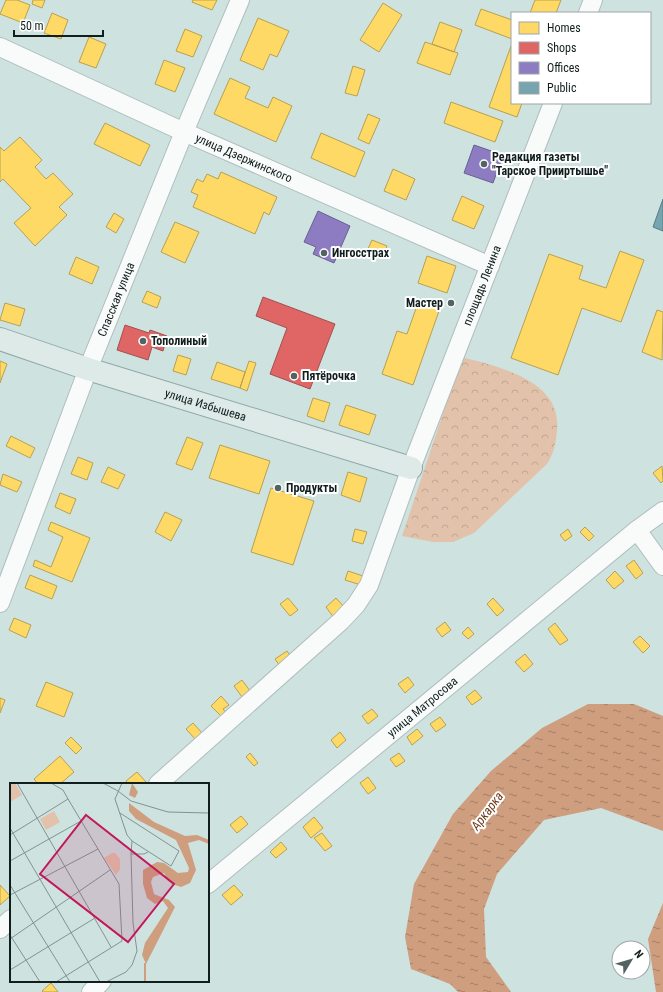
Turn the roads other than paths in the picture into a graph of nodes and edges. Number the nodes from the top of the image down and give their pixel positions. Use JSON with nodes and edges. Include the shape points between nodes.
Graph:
{"nodes":[{"id":1,"x":240,"y":0,"type":"edge"},
{"id":2,"x":593,"y":0,"type":"edge"},
{"id":3,"x":588,"y":12,"type":"edge"},
{"id":4,"x":0,"y":47,"type":"edge"},
{"id":5,"x":553,"y":104,"type":"edge"},
{"id":6,"x":184,"y":132,"type":"junction"},
{"id":7,"x":490,"y":266,"type":"junction"},
{"id":8,"x":0,"y":339,"type":"edge"},
{"id":9,"x":88,"y":369,"type":"junction"},
{"id":10,"x":411,"y":468,"type":"junction"},
{"id":11,"x":663,"y":511,"type":"edge"},
{"id":12,"x":637,"y":530,"type":"junction"},
{"id":13,"x":663,"y":566,"type":"edge"},
{"id":14,"x":0,"y":603,"type":"edge"},
{"id":15,"x":159,"y":783,"type":"edge"},
{"id":16,"x":209,"y":883,"type":"edge"},
{"id":17,"x":10,"y":920,"type":"edge"},
{"id":18,"x":0,"y":929,"type":"edge"},
{"id":19,"x":101,"y":982,"type":"edge"},
{"id":20,"x":91,"y":992,"type":"edge"}],
"edges":[{"from":1,"to":6,"type":"street","name":"Спасская улица"},
{"from":2,"to":3,"type":"street"},
{"from":4,"to":6,"type":"street","name":"улица Дзержинского"},
{"from":5,"to":7,"type":"street","name":"площадь Ленина"},
{"from":6,"to":7,"type":"street","name":"улица Дзержинского"},
{"from":6,"to":9,"type":"street","name":"Спасская улица"},
{"from":7,"to":10,"type":"street","name":"площадь Ленина"},
{"from":8,"to":9,"type":"main road","name":"улица Избышева"},
{"from":9,"to":10,"type":"main road","name":"улица Избышева"},
{"from":9,"to":14,"type":"street","name":"Спасская улица"},
{"from":10,"to":15,"type":"street","name":"площадь Ленина","via":[[369,585],[356,606]]},
{"from":11,"to":12,"type":"street","name":"улица Матросова"},
{"from":12,"to":13,"type":"street"},
{"from":12,"to":16,"type":"street","name":"улица Матросова"},
{"from":17,"to":18,"type":"street"},
{"from":19,"to":20,"type":"street"}]}
